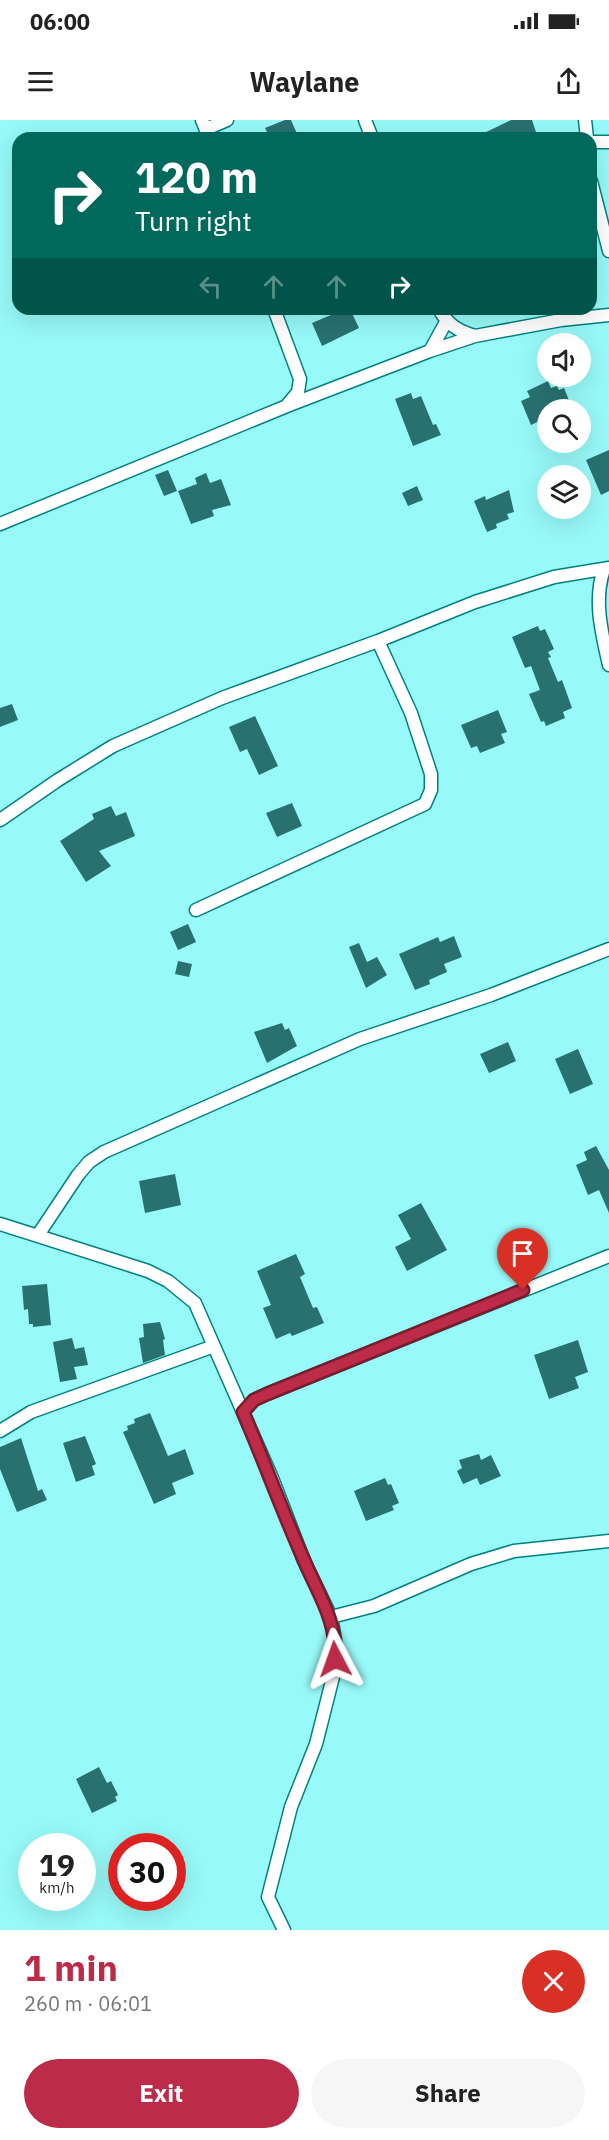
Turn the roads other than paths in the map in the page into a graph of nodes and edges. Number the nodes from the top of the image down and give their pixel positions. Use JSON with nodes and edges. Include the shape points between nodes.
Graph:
{"nodes":[{"id":1,"x":227,"y":120,"type":"edge"},
{"id":2,"x":206,"y":129,"type":"edge"},
{"id":3,"x":597,"y":204,"type":"edge"},
{"id":4,"x":609,"y":250,"type":"edge"},
{"id":5,"x":276,"y":315,"type":"edge"},
{"id":6,"x":443,"y":315,"type":"edge"},
{"id":7,"x":609,"y":315,"type":"edge"},
{"id":8,"x":446,"y":322,"type":"junction"},
{"id":9,"x":475,"y":336,"type":"junction"},
{"id":10,"x":430,"y":351,"type":"junction"},
{"id":11,"x":300,"y":379,"type":"junction"},
{"id":12,"x":322,"y":392,"type":"junction"},
{"id":13,"x":287,"y":406,"type":"junction"},
{"id":14,"x":0,"y":524,"type":"edge"},
{"id":15,"x":606,"y":569,"type":"edge"},
{"id":16,"x":378,"y":641,"type":"junction"},
{"id":17,"x":609,"y":665,"type":"edge"},
{"id":18,"x":0,"y":820,"type":"edge"},
{"id":19,"x":196,"y":910,"type":"dead end"},
{"id":20,"x":609,"y":949,"type":"edge"},
{"id":21,"x":0,"y":1224,"type":"edge"},
{"id":22,"x":39,"y":1235,"type":"junction"},
{"id":23,"x":609,"y":1256,"type":"edge"},
{"id":24,"x":214,"y":1346,"type":"junction"},
{"id":25,"x":243,"y":1412,"type":"junction"},
{"id":26,"x":0,"y":1431,"type":"edge"},
{"id":27,"x":609,"y":1541,"type":"edge"},
{"id":28,"x":331,"y":1617,"type":"junction"},
{"id":29,"x":284,"y":1930,"type":"edge"}],
"edges":[{"from":1,"to":2,"type":"street"},
{"from":3,"to":4,"type":"street"},
{"from":5,"to":11,"type":"street"},
{"from":6,"to":8,"type":"street"},
{"from":7,"to":9,"type":"street"},
{"from":8,"to":9,"type":"street"},
{"from":8,"to":10,"type":"street"},
{"from":9,"to":10,"type":"street"},
{"from":10,"to":12,"type":"street"},
{"from":11,"to":12,"type":"street"},
{"from":11,"to":13,"type":"street","via":[[298,392]]},
{"from":12,"to":13,"type":"street"},
{"from":13,"to":14,"type":"street"},
{"from":15,"to":16,"type":"street","via":[[554,577],[475,602]]},
{"from":15,"to":17,"type":"street","via":[[598,585],[601,630]]},
{"from":16,"to":18,"type":"street","via":[[222,698],[114,746]]},
{"from":16,"to":19,"type":"street","via":[[411,713],[431,774],[431,790],[425,804]]},
{"from":20,"to":22,"type":"street","via":[[360,1039],[105,1152],[78,1175]]},
{"from":21,"to":22,"type":"street"},
{"from":22,"to":24,"type":"street","via":[[168,1281],[195,1303]]},
{"from":23,"to":25,"type":"street","via":[[267,1394]]},
{"from":24,"to":25,"type":"street"},
{"from":24,"to":26,"type":"street","via":[[31,1412]]},
{"from":25,"to":28,"type":"street"},
{"from":27,"to":28,"type":"street","via":[[514,1551],[471,1564],[374,1606]]},
{"from":28,"to":29,"type":"street","via":[[336,1645],[334,1673],[316,1744],[291,1807],[268,1897]]}]}
